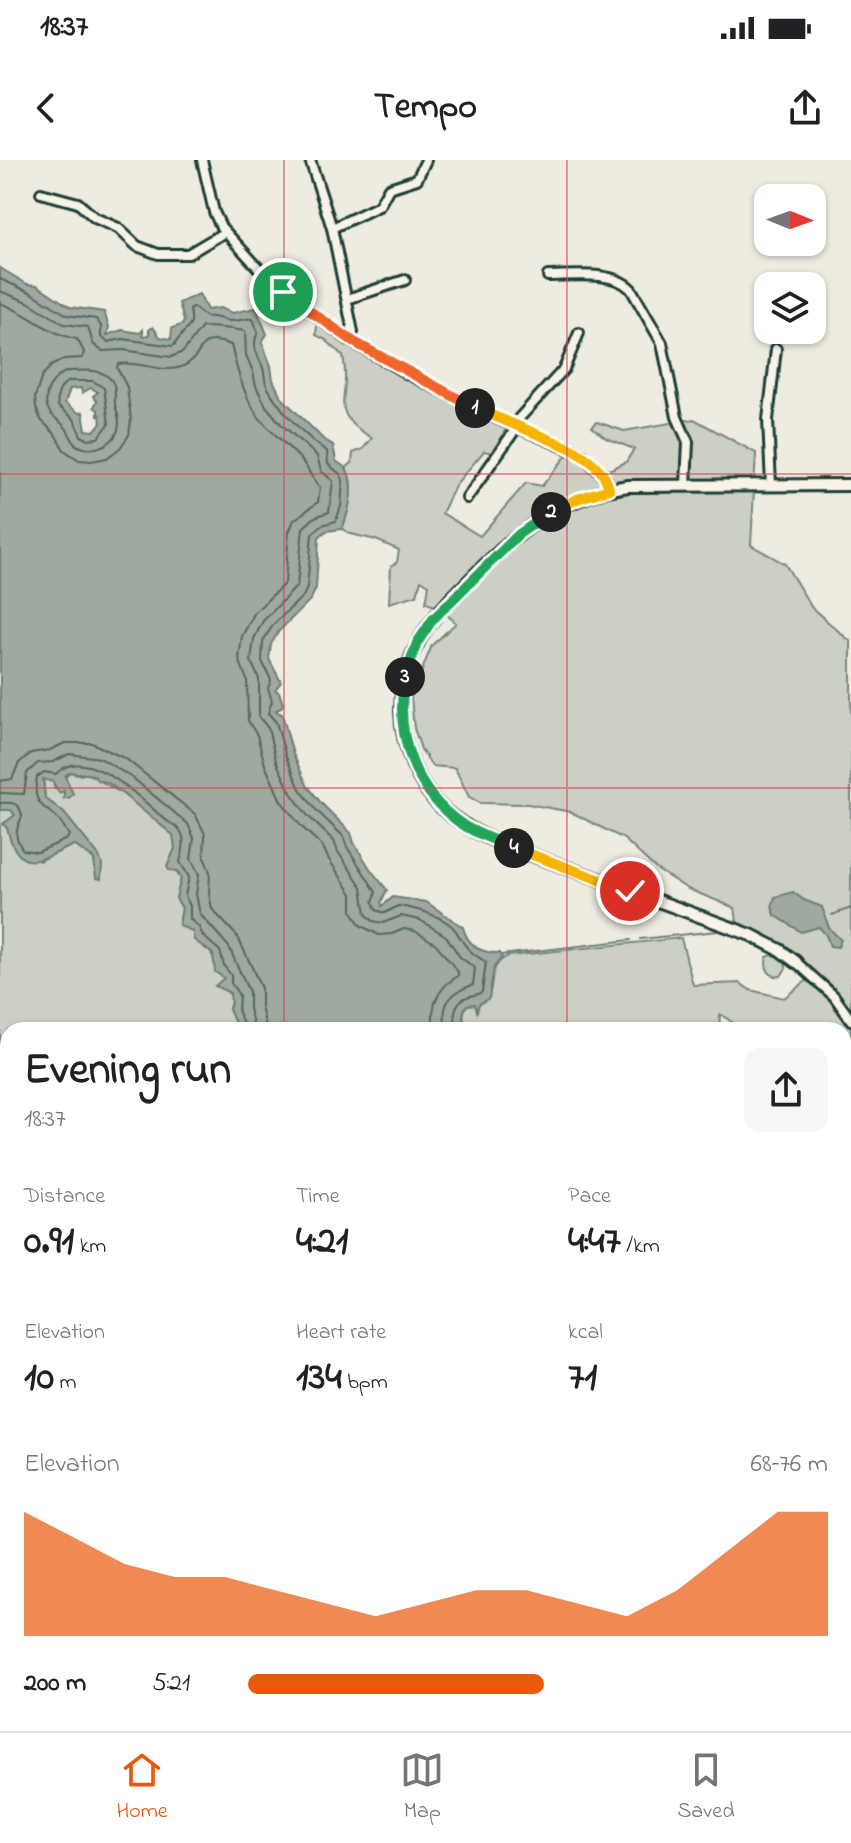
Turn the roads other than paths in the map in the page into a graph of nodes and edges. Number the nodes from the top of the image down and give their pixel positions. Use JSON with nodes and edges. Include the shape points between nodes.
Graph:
{"nodes":[{"id":1,"x":202,"y":160,"type":"edge"},
{"id":2,"x":310,"y":160,"type":"edge"},
{"id":3,"x":426,"y":160,"type":"edge"},
{"id":4,"x":41,"y":193,"type":"dead end"},
{"id":5,"x":332,"y":228,"type":"junction"},
{"id":6,"x":225,"y":232,"type":"junction"},
{"id":7,"x":548,"y":276,"type":"dead end"},
{"id":8,"x":405,"y":280,"type":"dead end"},
{"id":9,"x":347,"y":299,"type":"junction"},
{"id":10,"x":579,"y":333,"type":"dead end"},
{"id":11,"x":349,"y":340,"type":"junction"},
{"id":12,"x":776,"y":349,"type":"dead end"},
{"id":13,"x":515,"y":426,"type":"junction"},
{"id":14,"x":686,"y":485,"type":"junction"},
{"id":15,"x":771,"y":485,"type":"junction"},
{"id":16,"x":851,"y":485,"type":"edge"},
{"id":17,"x":609,"y":489,"type":"junction"},
{"id":18,"x":467,"y":498,"type":"dead end"},
{"id":19,"x":796,"y":962,"type":"joint"},
{"id":20,"x":851,"y":1020,"type":"edge"}],
"edges":[{"from":1,"to":6,"type":"street","via":[[214,212]]},
{"from":2,"to":5,"type":"street"},
{"from":3,"to":5,"type":"street","via":[[417,179],[389,188],[379,206]]},
{"from":4,"to":6,"type":"street","via":[[78,203],[137,246],[158,254],[188,254]]},
{"from":5,"to":9,"type":"street"},
{"from":6,"to":11,"type":"street","via":[[275,286]]},
{"from":7,"to":14,"type":"street","via":[[593,276],[620,281],[631,289],[662,343],[677,417],[688,442]]},
{"from":8,"to":9,"type":"street"},
{"from":9,"to":11,"type":"street","via":[[353,332]]},
{"from":10,"to":13,"type":"street","via":[[565,368]]},
{"from":11,"to":13,"type":"street"},
{"from":12,"to":15,"type":"street","via":[[768,420]]},
{"from":13,"to":17,"type":"street","via":[[583,455],[599,469]]},
{"from":13,"to":18,"type":"street"},
{"from":14,"to":15,"type":"street"},
{"from":14,"to":17,"type":"street"},
{"from":15,"to":16,"type":"street"},
{"from":17,"to":19,"type":"street","via":[[577,499],[530,525],[427,626],[408,665],[402,697],[412,762],[441,806],[479,834],[751,935]]},
{"from":19,"to":20,"type":"street","via":[[834,996]]}]}
